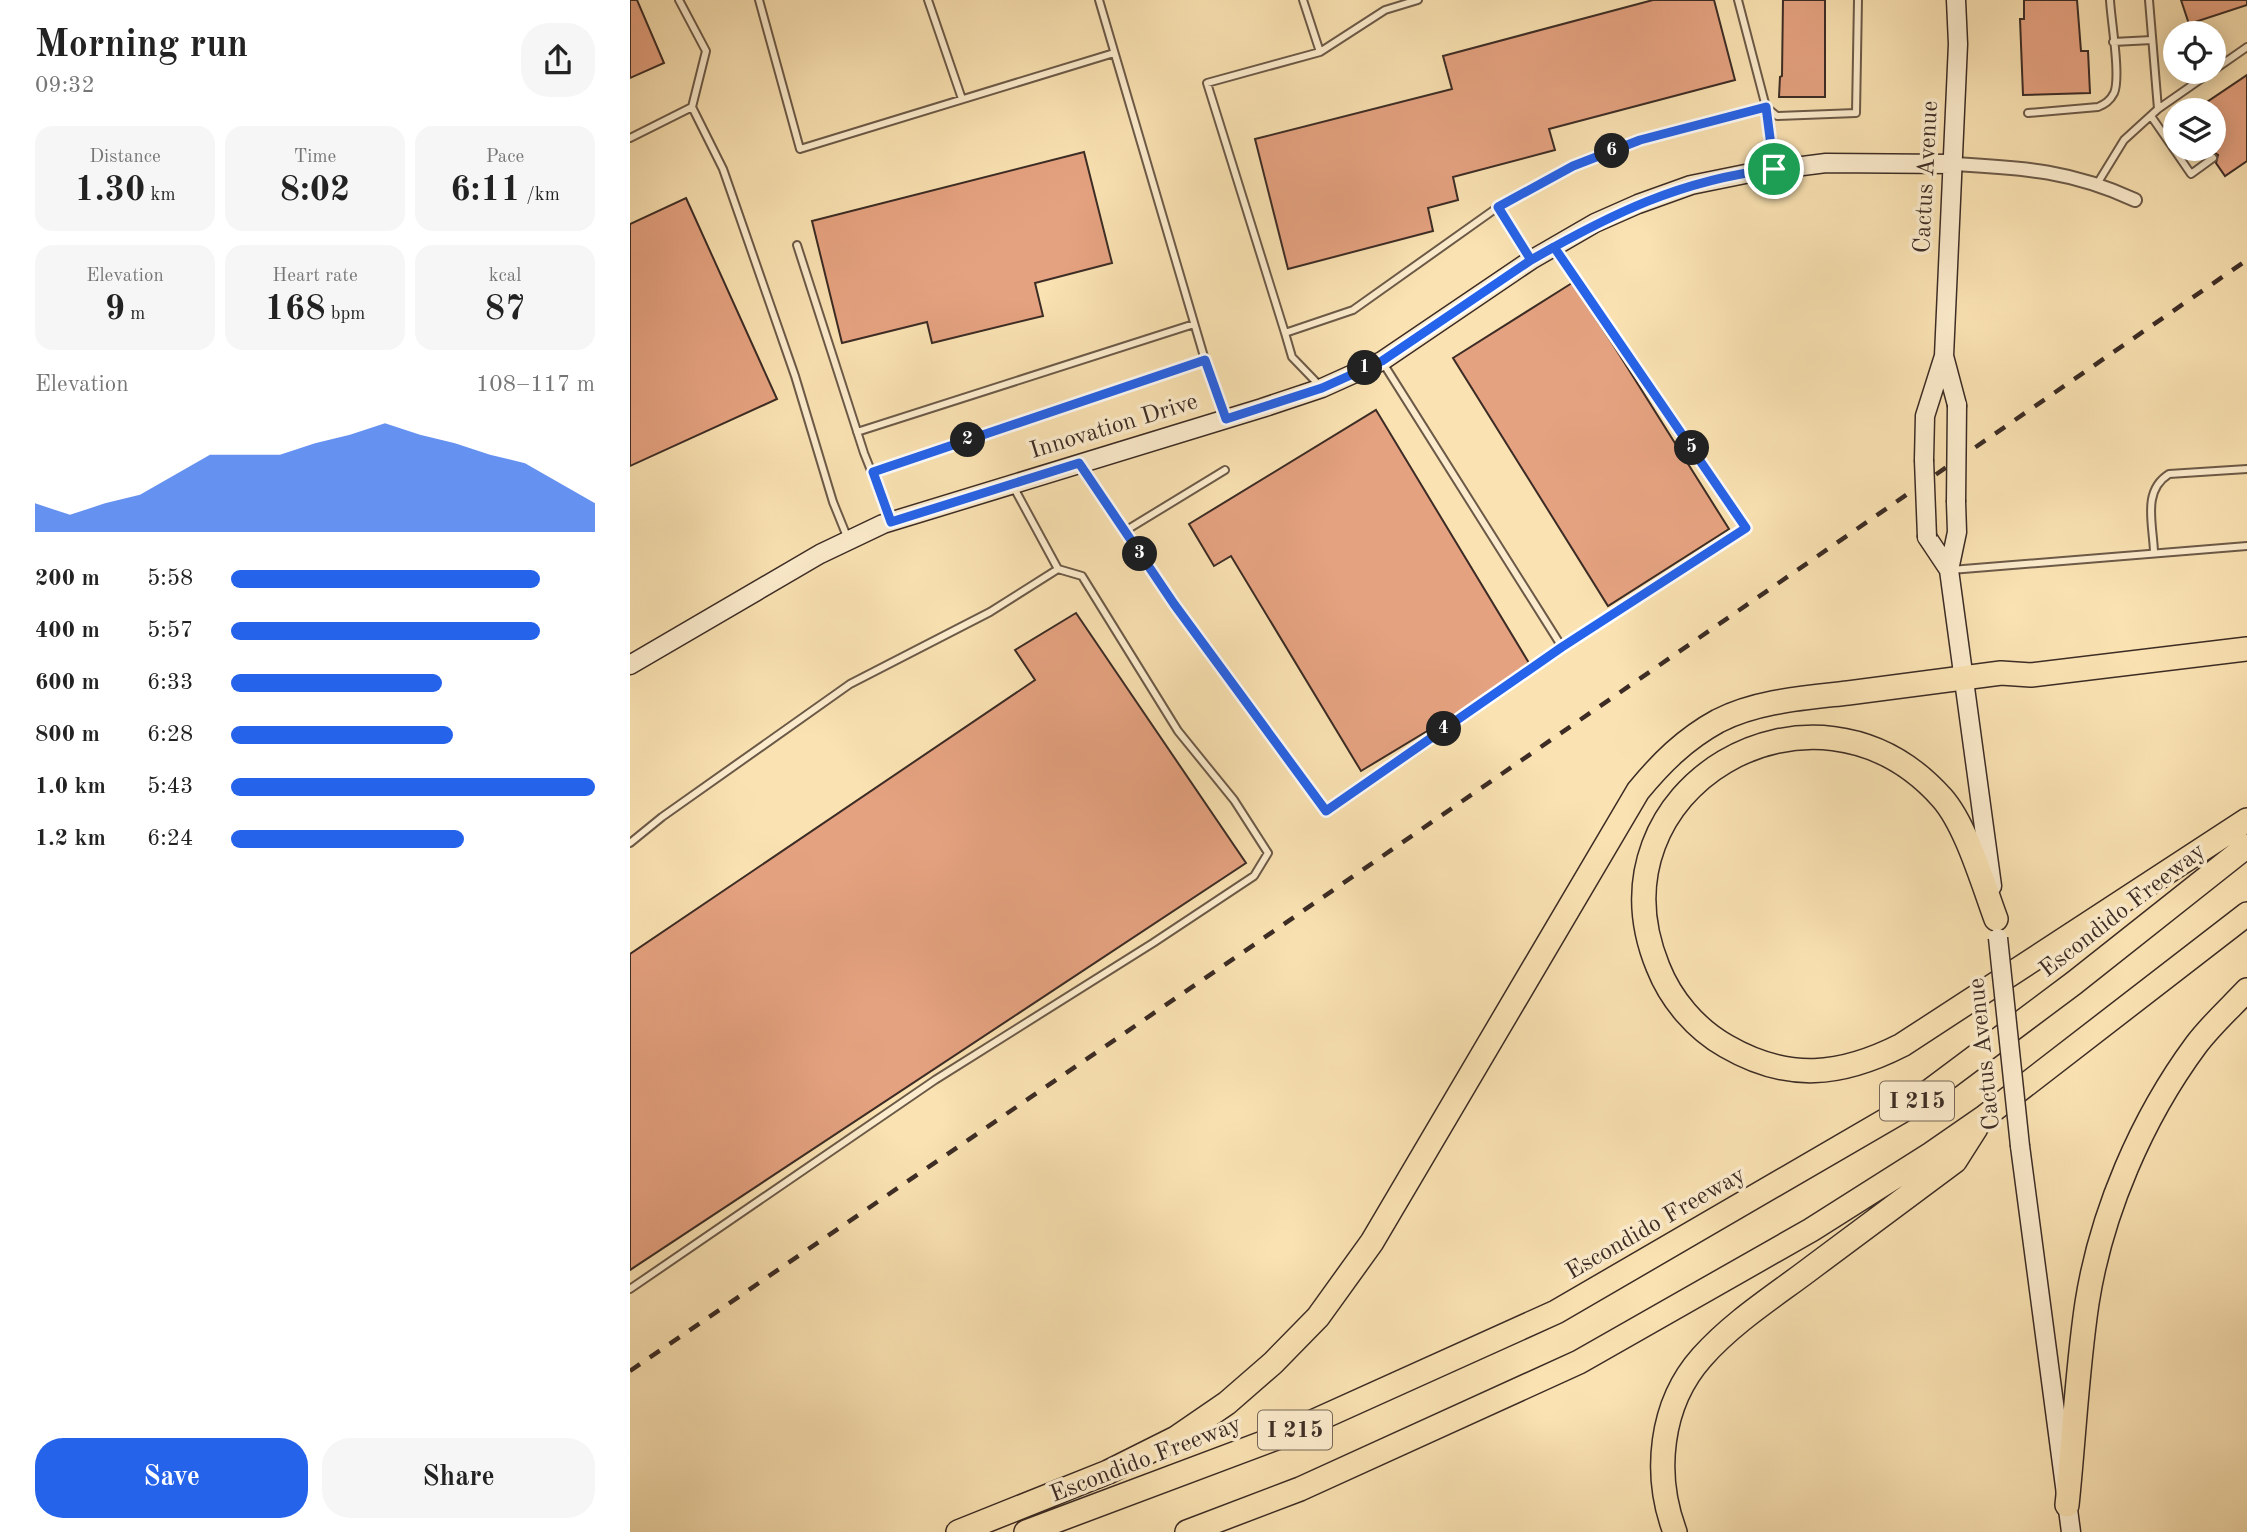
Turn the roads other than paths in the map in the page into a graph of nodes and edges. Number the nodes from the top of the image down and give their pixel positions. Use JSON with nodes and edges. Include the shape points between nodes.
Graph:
{"nodes":[{"id":1,"x":680,"y":0,"type":"edge"},
{"id":2,"x":759,"y":0,"type":"edge"},
{"id":3,"x":928,"y":0,"type":"edge"},
{"id":4,"x":1099,"y":0,"type":"edge"},
{"id":5,"x":1303,"y":0,"type":"edge"},
{"id":6,"x":1418,"y":0,"type":"edge"},
{"id":7,"x":1738,"y":0,"type":"edge"},
{"id":8,"x":1858,"y":0,"type":"edge"},
{"id":9,"x":1956,"y":0,"type":"edge"},
{"id":10,"x":2110,"y":0,"type":"edge"},
{"id":11,"x":2149,"y":0,"type":"edge"},
{"id":12,"x":2152,"y":40,"type":"junction"},
{"id":13,"x":2113,"y":42,"type":"junction"},
{"id":14,"x":2247,"y":47,"type":"edge"},
{"id":15,"x":1114,"y":52,"type":"junction"},
{"id":16,"x":1320,"y":52,"type":"junction"},
{"id":17,"x":2226,"y":61,"type":"edge"},
{"id":18,"x":2194,"y":84,"type":"edge"},
{"id":19,"x":962,"y":99,"type":"junction"},
{"id":20,"x":692,"y":107,"type":"junction"},
{"id":21,"x":1766,"y":107,"type":"junction"},
{"id":22,"x":2158,"y":109,"type":"junction"},
{"id":23,"x":2028,"y":113,"type":"dead end"},
{"id":24,"x":2151,"y":116,"type":"junction"},
{"id":25,"x":2163,"y":133,"type":"edge"},
{"id":26,"x":630,"y":138,"type":"edge"},
{"id":27,"x":2182,"y":161,"type":"edge"},
{"id":28,"x":2209,"y":161,"type":"edge"},
{"id":29,"x":1952,"y":164,"type":"junction"},
{"id":30,"x":1774,"y":169,"type":"junction"},
{"id":31,"x":2097,"y":184,"type":"junction"},
{"id":32,"x":2135,"y":200,"type":"dead end"},
{"id":33,"x":1498,"y":207,"type":"junction"},
{"id":34,"x":797,"y":244,"type":"dead end"},
{"id":35,"x":1554,"y":247,"type":"junction"},
{"id":36,"x":1531,"y":260,"type":"junction"},
{"id":37,"x":1194,"y":324,"type":"junction"},
{"id":38,"x":1285,"y":333,"type":"junction"},
{"id":39,"x":1944,"y":356,"type":"junction"},
{"id":40,"x":1205,"y":360,"type":"junction"},
{"id":41,"x":1382,"y":361,"type":"junction"},
{"id":42,"x":1322,"y":388,"type":"junction"},
{"id":43,"x":1226,"y":419,"type":"junction"},
{"id":44,"x":857,"y":432,"type":"junction"},
{"id":45,"x":1079,"y":463,"type":"junction"},
{"id":46,"x":2247,"y":469,"type":"edge"},
{"id":47,"x":1225,"y":470,"type":"dead end"},
{"id":48,"x":873,"y":472,"type":"junction"},
{"id":49,"x":1013,"y":484,"type":"junction"},
{"id":50,"x":891,"y":522,"type":"junction"},
{"id":51,"x":1125,"y":531,"type":"junction"},
{"id":52,"x":849,"y":540,"type":"junction"},
{"id":53,"x":2247,"y":545,"type":"edge"},
{"id":54,"x":2154,"y":552,"type":"junction"},
{"id":55,"x":1058,"y":569,"type":"junction"},
{"id":56,"x":1949,"y":570,"type":"junction"},
{"id":57,"x":1562,"y":647,"type":"junction"},
{"id":58,"x":2247,"y":649,"type":"edge"},
{"id":59,"x":630,"y":665,"type":"edge"},
{"id":60,"x":1965,"y":678,"type":"junction"},
{"id":61,"x":2247,"y":820,"type":"edge"},
{"id":62,"x":630,"y":843,"type":"edge"},
{"id":63,"x":2247,"y":846,"type":"edge"},
{"id":64,"x":2247,"y":914,"type":"edge"},
{"id":65,"x":1997,"y":929,"type":"junction"},
{"id":66,"x":2247,"y":990,"type":"edge"},
{"id":67,"x":1983,"y":1118,"type":"junction"},
{"id":68,"x":630,"y":1289,"type":"edge"},
{"id":69,"x":2067,"y":1505,"type":"junction"},
{"id":70,"x":958,"y":1532,"type":"edge"},
{"id":71,"x":1026,"y":1532,"type":"edge"},
{"id":72,"x":1186,"y":1532,"type":"edge"},
{"id":73,"x":1675,"y":1532,"type":"edge"},
{"id":74,"x":2071,"y":1532,"type":"edge"}],
"edges":[{"from":1,"to":20,"type":"lane","via":[[706,51]]},
{"from":2,"to":19,"type":"lane","via":[[800,149]]},
{"from":3,"to":19,"type":"lane"},
{"from":4,"to":15,"type":"lane"},
{"from":5,"to":16,"type":"lane"},
{"from":6,"to":16,"type":"lane","via":[[1385,10]]},
{"from":7,"to":21,"type":"lane"},
{"from":8,"to":21,"type":"lane","via":[[1856,113],[1777,117]]},
{"from":9,"to":29,"type":"main road","name":"Cactus Avenue"},
{"from":10,"to":13,"type":"lane"},
{"from":11,"to":12,"type":"lane"},
{"from":12,"to":13,"type":"lane"},
{"from":12,"to":22,"type":"lane"},
{"from":13,"to":23,"type":"lane","via":[[2117,76],[2115,92],[2107,103]]},
{"from":14,"to":17,"type":"lane"},
{"from":15,"to":19,"type":"lane"},
{"from":15,"to":37,"type":"lane"},
{"from":16,"to":38,"type":"lane","via":[[1207,83]]},
{"from":18,"to":22,"type":"lane"},
{"from":20,"to":26,"type":"lane"},
{"from":20,"to":52,"type":"lane","via":[[723,169],[795,376],[832,502]]},
{"from":21,"to":30,"type":"lane"},
{"from":21,"to":33,"type":"lane","via":[[1640,140],[1573,166]]},
{"from":22,"to":24,"type":"lane"},
{"from":24,"to":25,"type":"lane"},
{"from":24,"to":31,"type":"lane","via":[[2124,140]]},
{"from":27,"to":28,"type":"lane","via":[[2191,174]]},
{"from":29,"to":30,"type":"main road","name":"Innovation Drive","via":[[1826,163]]},
{"from":29,"to":31,"type":"street","name":"Innovation Drive","via":[[2043,171]]},
{"from":29,"to":39,"type":"main road","name":"Cactus Avenue"},
{"from":30,"to":35,"type":"main road","name":"Innovation Drive","via":[[1677,190],[1595,223]]},
{"from":31,"to":32,"type":"street","name":"Innovation Drive"},
{"from":33,"to":36,"type":"lane"},
{"from":33,"to":38,"type":"lane","via":[[1353,310]]},
{"from":34,"to":44,"type":"lane"},
{"from":35,"to":36,"type":"main road","name":"Innovation Drive"},
{"from":35,"to":57,"type":"lane","via":[[1746,528]]},
{"from":36,"to":41,"type":"main road","name":"Innovation Drive"},
{"from":37,"to":40,"type":"lane"},
{"from":37,"to":44,"type":"lane"},
{"from":38,"to":42,"type":"lane","via":[[1292,357]]},
{"from":39,"to":56,"type":"main road","name":"Cactus Avenue","bridge":true,"via":[[1957,405],[1957,532]]},
{"from":39,"to":56,"type":"main road","name":"Cactus Avenue","bridge":true,"via":[[1926,416],[1924,477],[1927,537]]},
{"from":40,"to":43,"type":"lane"},
{"from":40,"to":48,"type":"lane"},
{"from":41,"to":42,"type":"main road","name":"Innovation Drive"},
{"from":41,"to":57,"type":"lane"},
{"from":42,"to":43,"type":"main road","name":"Innovation Drive"},
{"from":43,"to":45,"type":"main road","name":"Innovation Drive"},
{"from":44,"to":48,"type":"lane"},
{"from":45,"to":49,"type":"main road","name":"Innovation Drive"},
{"from":45,"to":51,"type":"lane"},
{"from":46,"to":54,"type":"lane","via":[[2169,474],[2159,481],[2151,493]]},
{"from":47,"to":51,"type":"lane"},
{"from":48,"to":50,"type":"lane"},
{"from":49,"to":50,"type":"main road","name":"Innovation Drive"},
{"from":49,"to":55,"type":"lane"},
{"from":50,"to":52,"type":"main road","name":"Innovation Drive"},
{"from":51,"to":57,"type":"lane","via":[[1326,811]]},
{"from":52,"to":59,"type":"main road","name":"Innovation Drive"},
{"from":53,"to":54,"type":"lane"},
{"from":54,"to":56,"type":"lane"},
{"from":55,"to":62,"type":"lane","via":[[990,612],[850,684]]},
{"from":55,"to":68,"type":"lane","via":[[1082,576],[1178,731],[1234,800],[1268,853],[1254,876],[935,1080]]},
{"from":56,"to":60,"type":"main road","name":"Cactus Avenue"},
{"from":58,"to":60,"type":"highway","via":[[2031,675]]},
{"from":60,"to":65,"type":"main road","name":"Cactus Avenue"},
{"from":60,"to":70,"type":"highway","via":[[1753,707],[1719,721],[1664,759],[1638,791],[1372,1242],[1318,1317],[1237,1395],[1176,1438],[1108,1472]]},
{"from":61,"to":65,"type":"highway","via":[[1902,1045],[1866,1062],[1827,1071],[1757,1061],[1704,1032],[1675,999],[1652,953],[1647,929],[1645,894],[1650,860],[1671,813],[1687,791],[1731,757],[1803,736],[1865,745],[1911,769],[1944,799],[1969,847]]},
{"from":63,"to":71,"type":"highway","name":"Escondido Freeway","number":"I 215","via":[[1907,1108],[1556,1312],[1279,1437]]},
{"from":64,"to":67,"type":"highway","number":"I 215"},
{"from":65,"to":69,"type":"main road","name":"Cactus Avenue","bridge":true},
{"from":66,"to":69,"type":"highway","via":[[2197,1044],[2150,1119],[2123,1176],[2087,1303]]},
{"from":67,"to":72,"type":"highway","number":"I 215","via":[[1811,1230],[1579,1362],[1300,1489]]},
{"from":67,"to":73,"type":"highway","via":[[1955,1161],[1737,1324],[1701,1358],[1677,1396],[1664,1437],[1663,1485]]},
{"from":69,"to":74,"type":"main road","name":"Cactus Avenue"}]}
